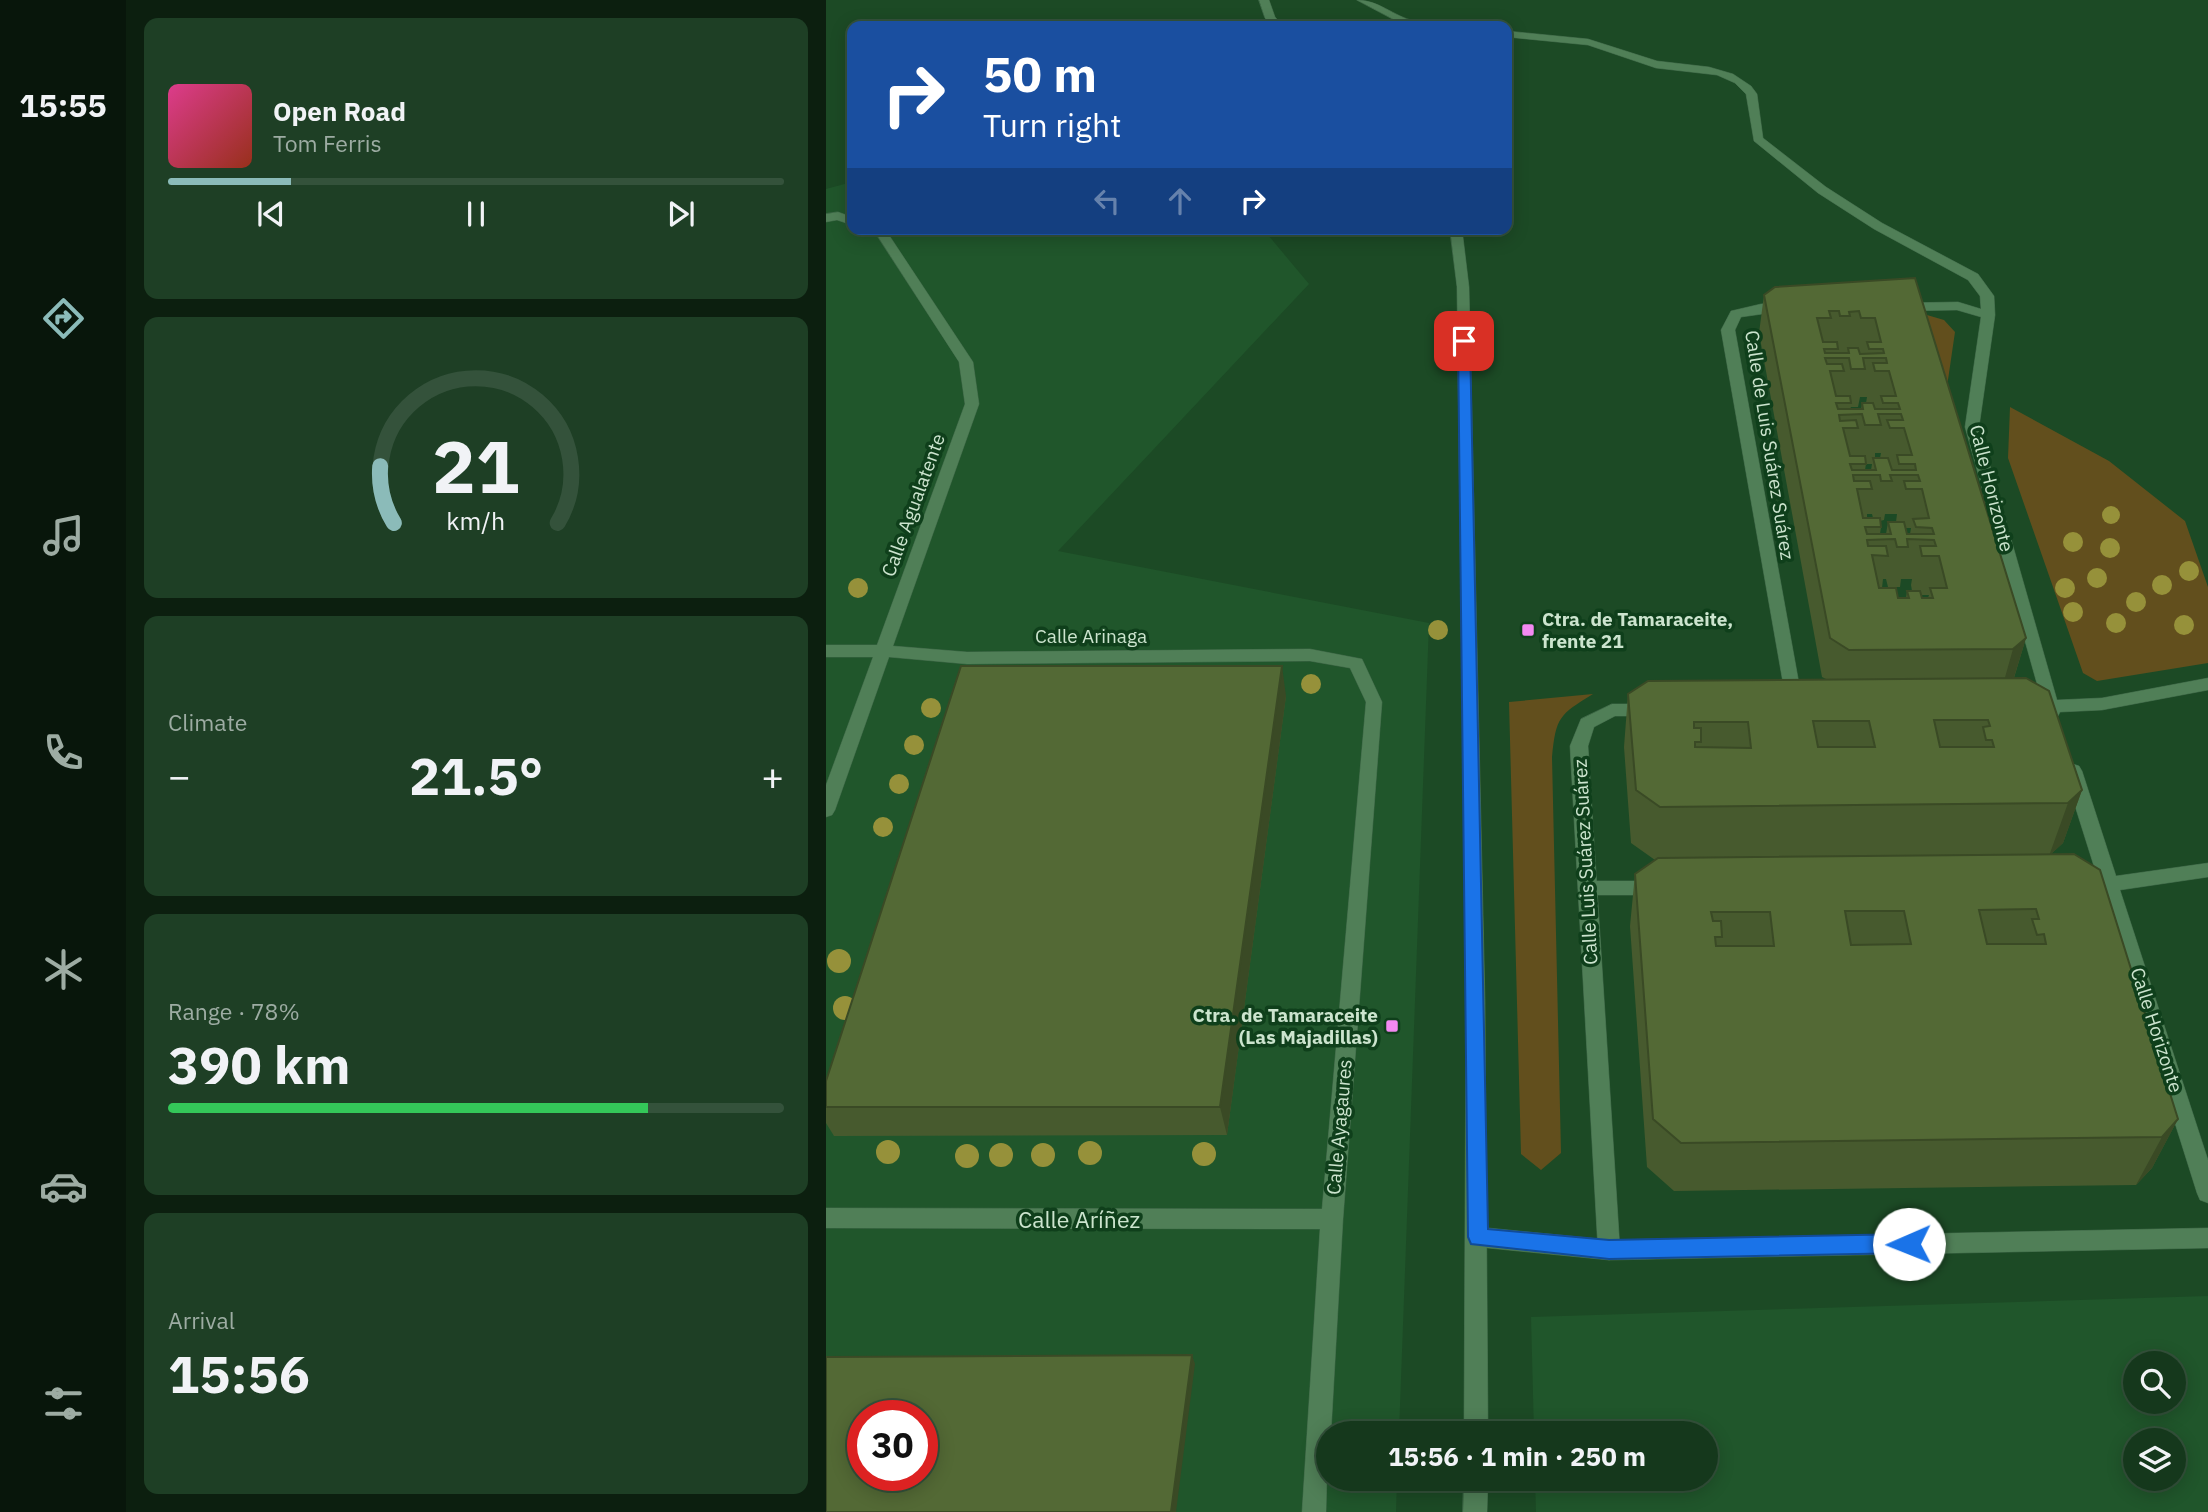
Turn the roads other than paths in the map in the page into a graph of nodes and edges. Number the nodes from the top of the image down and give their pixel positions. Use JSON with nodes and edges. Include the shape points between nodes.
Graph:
{"nodes":[{"id":1,"x":1265,"y":0,"type":"edge"},
{"id":2,"x":1362,"y":0,"type":"edge"},
{"id":3,"x":1273,"y":21,"type":"edge"},
{"id":4,"x":1404,"y":21,"type":"edge"},
{"id":5,"x":1512,"y":35,"type":"edge"},
{"id":6,"x":882,"y":235,"type":"edge"},
{"id":7,"x":1457,"y":235,"type":"edge"},
{"id":8,"x":1800,"y":307,"type":"edge"},
{"id":9,"x":1879,"y":307,"type":"edge"},
{"id":10,"x":1988,"y":315,"type":"junction"},
{"id":11,"x":826,"y":651,"type":"edge"},
{"id":12,"x":883,"y":651,"type":"junction"},
{"id":13,"x":1356,"y":663,"type":"joint"},
{"id":14,"x":2208,"y":684,"type":"edge"},
{"id":15,"x":2043,"y":706,"type":"junction"},
{"id":16,"x":1796,"y":708,"type":"edge"},
{"id":17,"x":1667,"y":710,"type":"edge"},
{"id":18,"x":2059,"y":732,"type":"edge"},
{"id":19,"x":2068,"y":758,"type":"edge"},
{"id":20,"x":826,"y":810,"type":"edge"},
{"id":21,"x":2208,"y":870,"type":"edge"},
{"id":22,"x":2083,"y":885,"type":"edge"},
{"id":23,"x":2111,"y":885,"type":"junction"},
{"id":24,"x":1682,"y":887,"type":"edge"},
{"id":25,"x":1587,"y":888,"type":"junction"},
{"id":26,"x":2208,"y":1193,"type":"edge"},
{"id":27,"x":826,"y":1218,"type":"edge"},
{"id":28,"x":1332,"y":1219,"type":"junction"},
{"id":29,"x":1478,"y":1237,"type":"junction"},
{"id":30,"x":2208,"y":1238,"type":"edge"},
{"id":31,"x":1609,"y":1250,"type":"junction"},
{"id":32,"x":1476,"y":1421,"type":"edge"},
{"id":33,"x":1476,"y":1491,"type":"edge"},
{"id":34,"x":1314,"y":1512,"type":"edge"},
{"id":35,"x":1475,"y":1512,"type":"edge"}],
"edges":[{"from":1,"to":3,"type":"street"},
{"from":2,"to":4,"type":"street"},
{"from":5,"to":10,"type":"street","name":"Calle Horizonte","via":[[1598,44],[1635,59],[1725,75],[1746,87],[1756,104],[1758,139],[1822,190],[1878,226],[1973,277],[1987,296]]},
{"from":6,"to":12,"type":"street","name":"Calle Agualatente","via":[[966,362],[972,404]]},
{"from":7,"to":29,"type":"street","via":[[1463,287]]},
{"from":8,"to":16,"type":"street","name":"Calle de Luis Suárez Suárez","via":[[1761,307],[1736,314],[1728,330]]},
{"from":9,"to":10,"type":"street","via":[[1958,306]]},
{"from":10,"to":15,"type":"street","name":"Calle Horizonte","via":[[1972,426]]},
{"from":11,"to":12,"type":"street","name":"Calle Arinaga"},
{"from":12,"to":13,"type":"street","name":"Calle Arinaga","via":[[967,658],[1310,655]]},
{"from":12,"to":20,"type":"street","name":"Calle Agualatente"},
{"from":13,"to":28,"type":"street","name":"Calle Ayagaures","via":[[1374,702]]},
{"from":14,"to":15,"type":"street","via":[[2102,704]]},
{"from":15,"to":18,"type":"street","name":"Calle Horizonte"},
{"from":17,"to":25,"type":"street","name":"Calle Luis Suárez Suárez","via":[[1612,710],[1587,723],[1579,746]]},
{"from":19,"to":23,"type":"street","name":"Calle Horizonte"},
{"from":21,"to":23,"type":"street"},
{"from":22,"to":23,"type":"street"},
{"from":23,"to":26,"type":"street","name":"Calle Horizonte"},
{"from":24,"to":25,"type":"street"},
{"from":25,"to":31,"type":"street","name":"Calle Luis Suárez Suárez"},
{"from":27,"to":28,"type":"street","name":"Calle Aríñez"},
{"from":28,"to":34,"type":"street","name":"Calle Ayagaures"},
{"from":29,"to":31,"type":"street"},
{"from":29,"to":32,"type":"street"},
{"from":30,"to":31,"type":"street"},
{"from":33,"to":35,"type":"street"}]}
